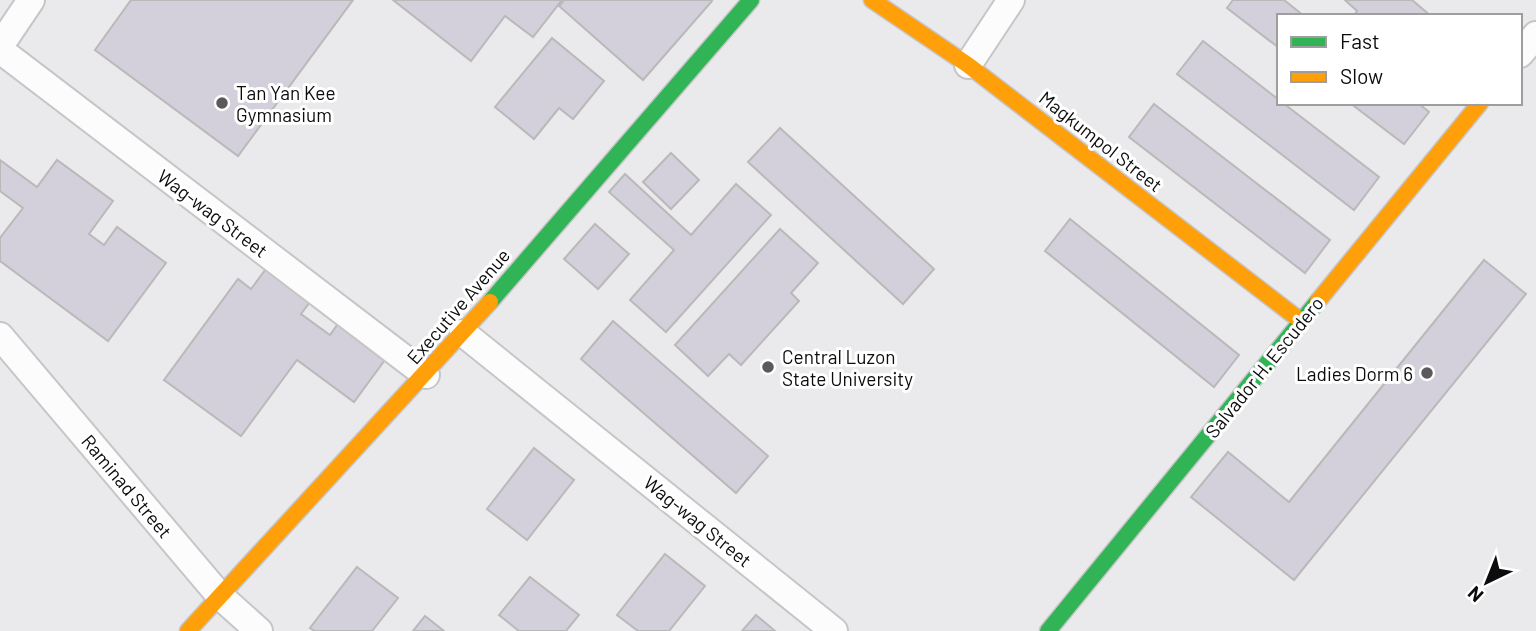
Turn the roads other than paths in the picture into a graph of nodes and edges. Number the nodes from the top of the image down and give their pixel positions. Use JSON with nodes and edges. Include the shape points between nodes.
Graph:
{"nodes":[{"id":1,"x":31,"y":0,"type":"edge"},
{"id":2,"x":751,"y":0,"type":"edge"},
{"id":3,"x":872,"y":0,"type":"edge"},
{"id":4,"x":1010,"y":0,"type":"edge"},
{"id":5,"x":1536,"y":35,"type":"edge"},
{"id":6,"x":0,"y":48,"type":"edge"},
{"id":7,"x":1522,"y":52,"type":"edge"},
{"id":8,"x":968,"y":65,"type":"junction"},
{"id":9,"x":1478,"y":105,"type":"edge"},
{"id":10,"x":1301,"y":321,"type":"junction"},
{"id":11,"x":463,"y":333,"type":"junction"},
{"id":12,"x":0,"y":336,"type":"edge"},
{"id":13,"x":426,"y":375,"type":"junction"},
{"id":14,"x":220,"y":596,"type":"junction"},
{"id":15,"x":188,"y":631,"type":"edge"},
{"id":16,"x":259,"y":631,"type":"edge"},
{"id":17,"x":834,"y":631,"type":"edge"},
{"id":18,"x":1048,"y":631,"type":"edge"}],
"edges":[{"from":1,"to":6,"type":"street"},
{"from":2,"to":11,"type":"street","name":"Executive Avenue"},
{"from":3,"to":8,"type":"street","name":"Magkumpol Street"},
{"from":4,"to":8,"type":"street"},
{"from":5,"to":7,"type":"street"},
{"from":6,"to":13,"type":"street","name":"Wag-wag Street"},
{"from":8,"to":10,"type":"street","name":"Magkumpol Street"},
{"from":9,"to":10,"type":"street","name":"Salvador H. Escudero"},
{"from":10,"to":18,"type":"street","name":"Salvador H. Escudero"},
{"from":11,"to":13,"type":"street","name":"Executive Avenue"},
{"from":11,"to":17,"type":"street","name":"Wag-wag Street"},
{"from":12,"to":14,"type":"street","name":"Raminad Street"},
{"from":13,"to":14,"type":"street","name":"Executive Avenue"},
{"from":14,"to":15,"type":"street","name":"Executive Avenue"},
{"from":14,"to":16,"type":"street","name":"Raminad Street"}]}
